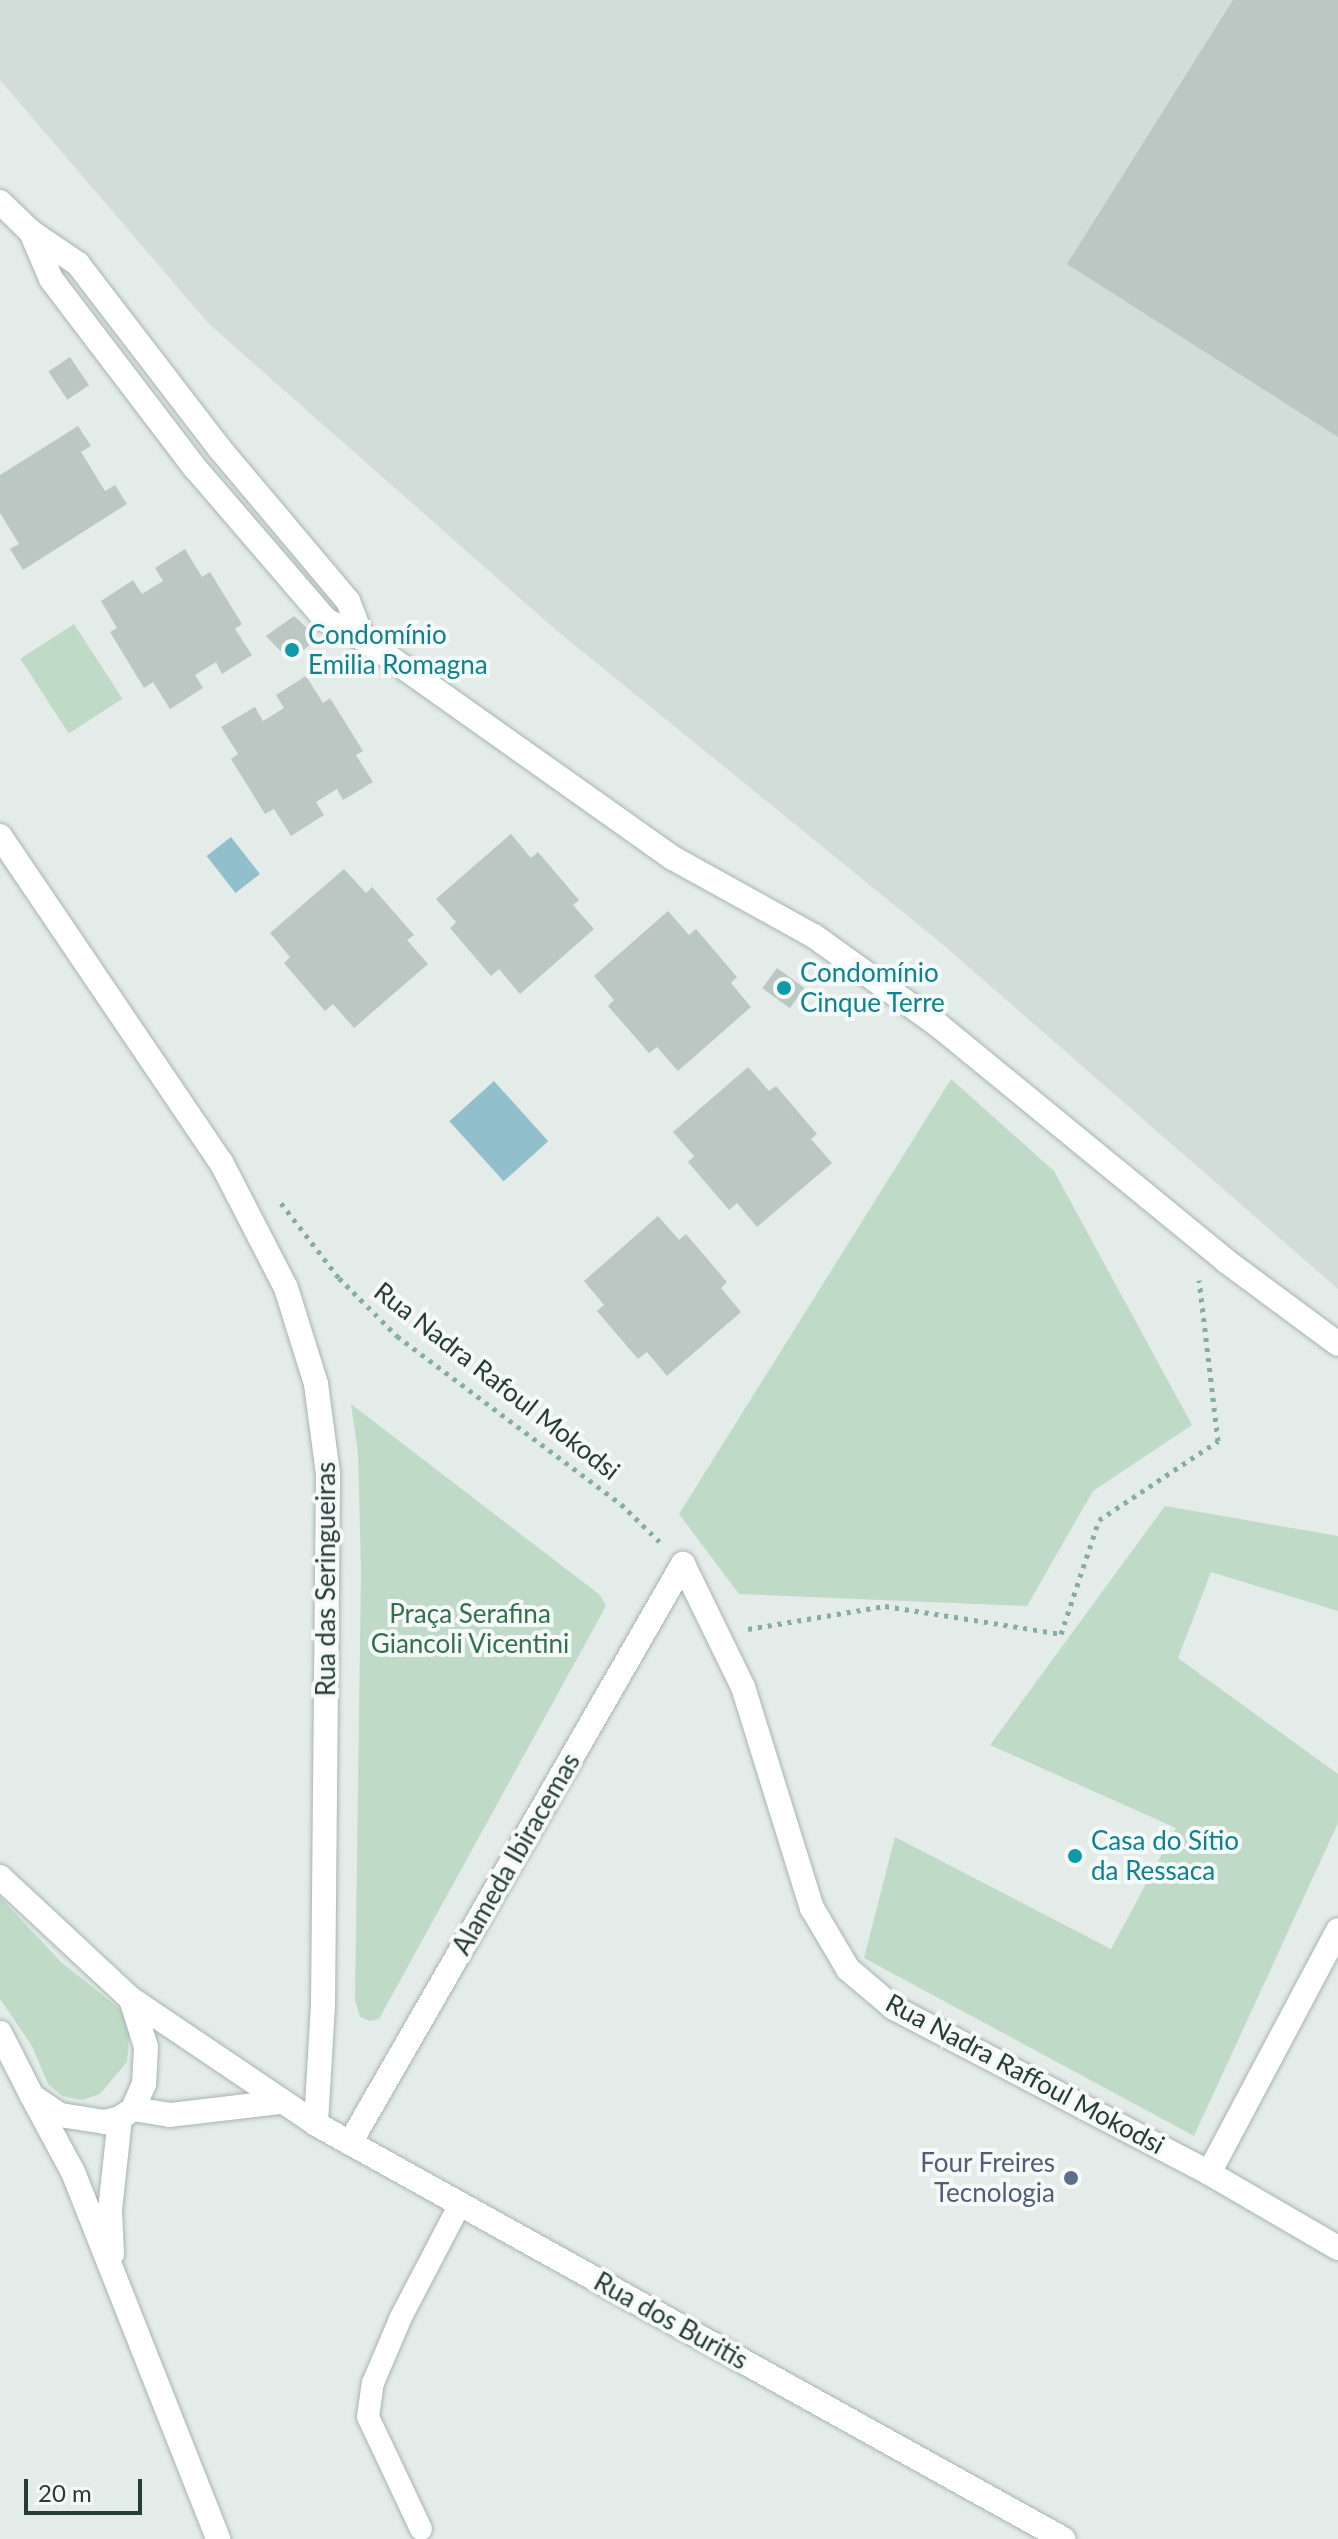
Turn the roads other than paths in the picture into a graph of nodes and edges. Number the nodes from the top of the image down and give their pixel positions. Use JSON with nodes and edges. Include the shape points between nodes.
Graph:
{"nodes":[{"id":1,"x":0,"y":202,"type":"edge"},
{"id":2,"x":31,"y":232,"type":"junction"},
{"id":3,"x":220,"y":449,"type":"junction"},
{"id":4,"x":196,"y":469,"type":"junction"},
{"id":5,"x":362,"y":638,"type":"junction"},
{"id":6,"x":0,"y":836,"type":"edge"},
{"id":7,"x":1338,"y":1344,"type":"edge"},
{"id":8,"x":683,"y":1564,"type":"joint"},
{"id":9,"x":0,"y":1877,"type":"edge"},
{"id":10,"x":1338,"y":1930,"type":"edge"},
{"id":11,"x":131,"y":1999,"type":"junction"},
{"id":12,"x":0,"y":2033,"type":"edge"},
{"id":13,"x":32,"y":2096,"type":"junction"},
{"id":14,"x":280,"y":2102,"type":"junction"},
{"id":15,"x":126,"y":2113,"type":"junction"},
{"id":16,"x":316,"y":2124,"type":"junction"},
{"id":17,"x":350,"y":2143,"type":"junction"},
{"id":18,"x":1209,"y":2173,"type":"junction"},
{"id":19,"x":460,"y":2204,"type":"junction"},
{"id":20,"x":1338,"y":2248,"type":"edge"},
{"id":21,"x":113,"y":2272,"type":"junction"},
{"id":22,"x":421,"y":2529,"type":"dead end"},
{"id":23,"x":218,"y":2539,"type":"edge"},
{"id":24,"x":1063,"y":2539,"type":"edge"}],
"edges":[{"from":1,"to":2,"type":"street"},
{"from":2,"to":3,"type":"street","via":[[78,264]]},
{"from":2,"to":4,"type":"street","via":[[51,279]]},
{"from":3,"to":4,"type":"street"},
{"from":3,"to":5,"type":"street","via":[[348,601]]},
{"from":4,"to":5,"type":"street","via":[[326,620]]},
{"from":5,"to":7,"type":"street","via":[[614,819],[839,954],[938,1025],[1193,1234]]},
{"from":6,"to":16,"type":"street","name":"Rua das Seringueiras","via":[[221,1162],[286,1288],[316,1384],[328,1474],[328,1544],[323,2005]]},
{"from":8,"to":17,"type":"street","name":"Alameda Ibiracemas"},
{"from":8,"to":18,"type":"street","name":"Rua Nadra Raffoul Mokodsi","via":[[743,1687],[812,1908],[848,1969],[894,2008]]},
{"from":9,"to":11,"type":"street","name":"Rua dos Buritis"},
{"from":10,"to":18,"type":"street"},
{"from":11,"to":14,"type":"street","name":"Rua dos Buritis"},
{"from":11,"to":15,"type":"street","via":[[146,2047],[144,2084]]},
{"from":12,"to":13,"type":"street"},
{"from":13,"to":15,"type":"street","via":[[77,2121]]},
{"from":13,"to":21,"type":"street","via":[[73,2172]]},
{"from":14,"to":15,"type":"street","via":[[170,2115]]},
{"from":14,"to":16,"type":"street","name":"Rua dos Buritis"},
{"from":15,"to":21,"type":"street","via":[[110,2210]]},
{"from":16,"to":17,"type":"street","name":"Rua dos Buritis"},
{"from":17,"to":19,"type":"street","name":"Rua dos Buritis"},
{"from":18,"to":20,"type":"street","name":"Rua Nadra Raffoul Mokodsi"},
{"from":19,"to":22,"type":"lane","via":[[401,2317],[373,2383],[368,2417]]},
{"from":19,"to":24,"type":"street","name":"Rua dos Buritis"},
{"from":21,"to":23,"type":"street"}]}
